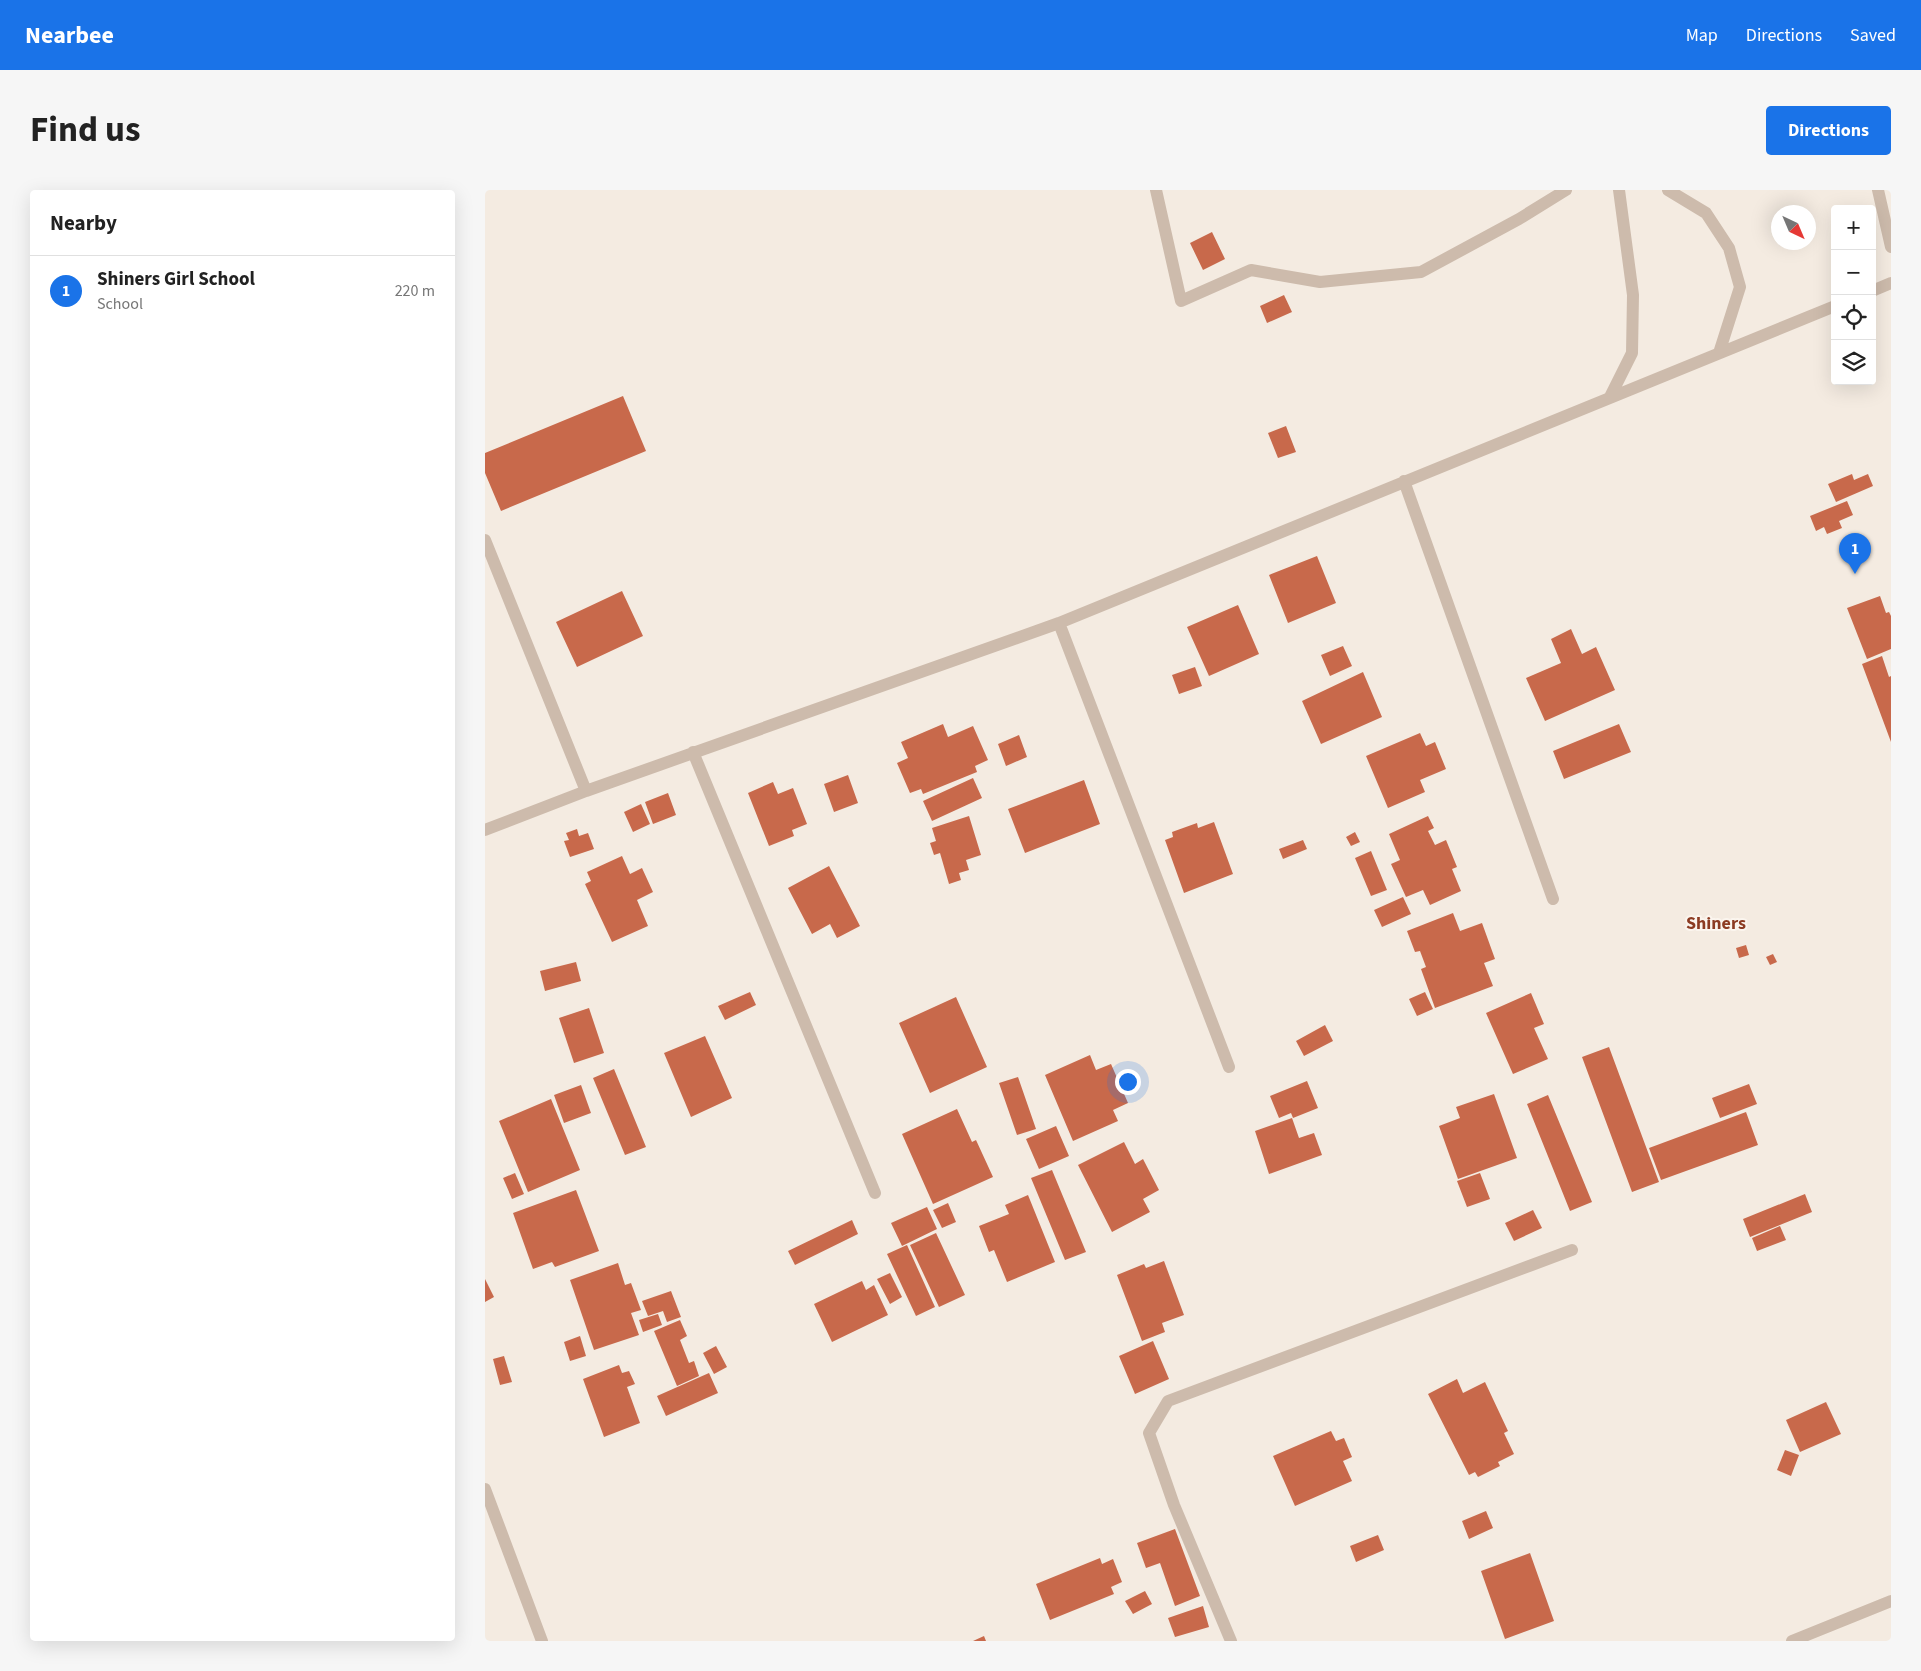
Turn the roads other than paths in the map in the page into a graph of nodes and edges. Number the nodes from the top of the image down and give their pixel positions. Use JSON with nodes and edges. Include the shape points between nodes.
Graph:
{"nodes":[{"id":1,"x":1156,"y":190,"type":"edge"},
{"id":2,"x":1566,"y":190,"type":"edge"},
{"id":3,"x":1619,"y":190,"type":"edge"},
{"id":4,"x":1668,"y":190,"type":"edge"},
{"id":5,"x":1878,"y":190,"type":"edge"},
{"id":6,"x":1891,"y":247,"type":"edge"},
{"id":7,"x":1891,"y":283,"type":"edge"},
{"id":8,"x":1876,"y":289,"type":"edge"},
{"id":9,"x":1831,"y":308,"type":"edge"},
{"id":10,"x":1719,"y":353,"type":"junction"},
{"id":11,"x":1610,"y":397,"type":"junction"},
{"id":12,"x":1404,"y":481,"type":"junction"},
{"id":13,"x":485,"y":540,"type":"edge"},
{"id":14,"x":1059,"y":622,"type":"junction"},
{"id":15,"x":693,"y":752,"type":"junction"},
{"id":16,"x":586,"y":791,"type":"junction"},
{"id":17,"x":485,"y":830,"type":"edge"},
{"id":18,"x":1553,"y":899,"type":"dead end"},
{"id":19,"x":1229,"y":1067,"type":"dead end"},
{"id":20,"x":875,"y":1193,"type":"dead end"},
{"id":21,"x":1572,"y":1250,"type":"dead end"},
{"id":22,"x":485,"y":1489,"type":"edge"},
{"id":23,"x":488,"y":1508,"type":"edge"},
{"id":24,"x":1891,"y":1601,"type":"edge"},
{"id":25,"x":542,"y":1641,"type":"edge"},
{"id":26,"x":1231,"y":1641,"type":"edge"},
{"id":27,"x":1792,"y":1641,"type":"edge"}],
"edges":[{"from":1,"to":2,"type":"street","via":[[1181,301],[1251,270],[1321,282],[1421,272],[1519,220]]},
{"from":3,"to":11,"type":"street","via":[[1633,295],[1632,353]]},
{"from":4,"to":10,"type":"street","via":[[1706,213],[1729,248],[1740,287]]},
{"from":5,"to":6,"type":"street"},
{"from":7,"to":8,"type":"street"},
{"from":9,"to":10,"type":"street"},
{"from":10,"to":11,"type":"street"},
{"from":11,"to":12,"type":"street"},
{"from":12,"to":14,"type":"street"},
{"from":12,"to":18,"type":"street"},
{"from":13,"to":16,"type":"street"},
{"from":14,"to":15,"type":"street"},
{"from":14,"to":19,"type":"street"},
{"from":15,"to":16,"type":"street"},
{"from":15,"to":20,"type":"street"},
{"from":16,"to":17,"type":"street"},
{"from":21,"to":26,"type":"street","via":[[1168,1400],[1149,1433],[1174,1505]]},
{"from":22,"to":23,"type":"street"},
{"from":23,"to":25,"type":"street"},
{"from":24,"to":27,"type":"street"}]}
